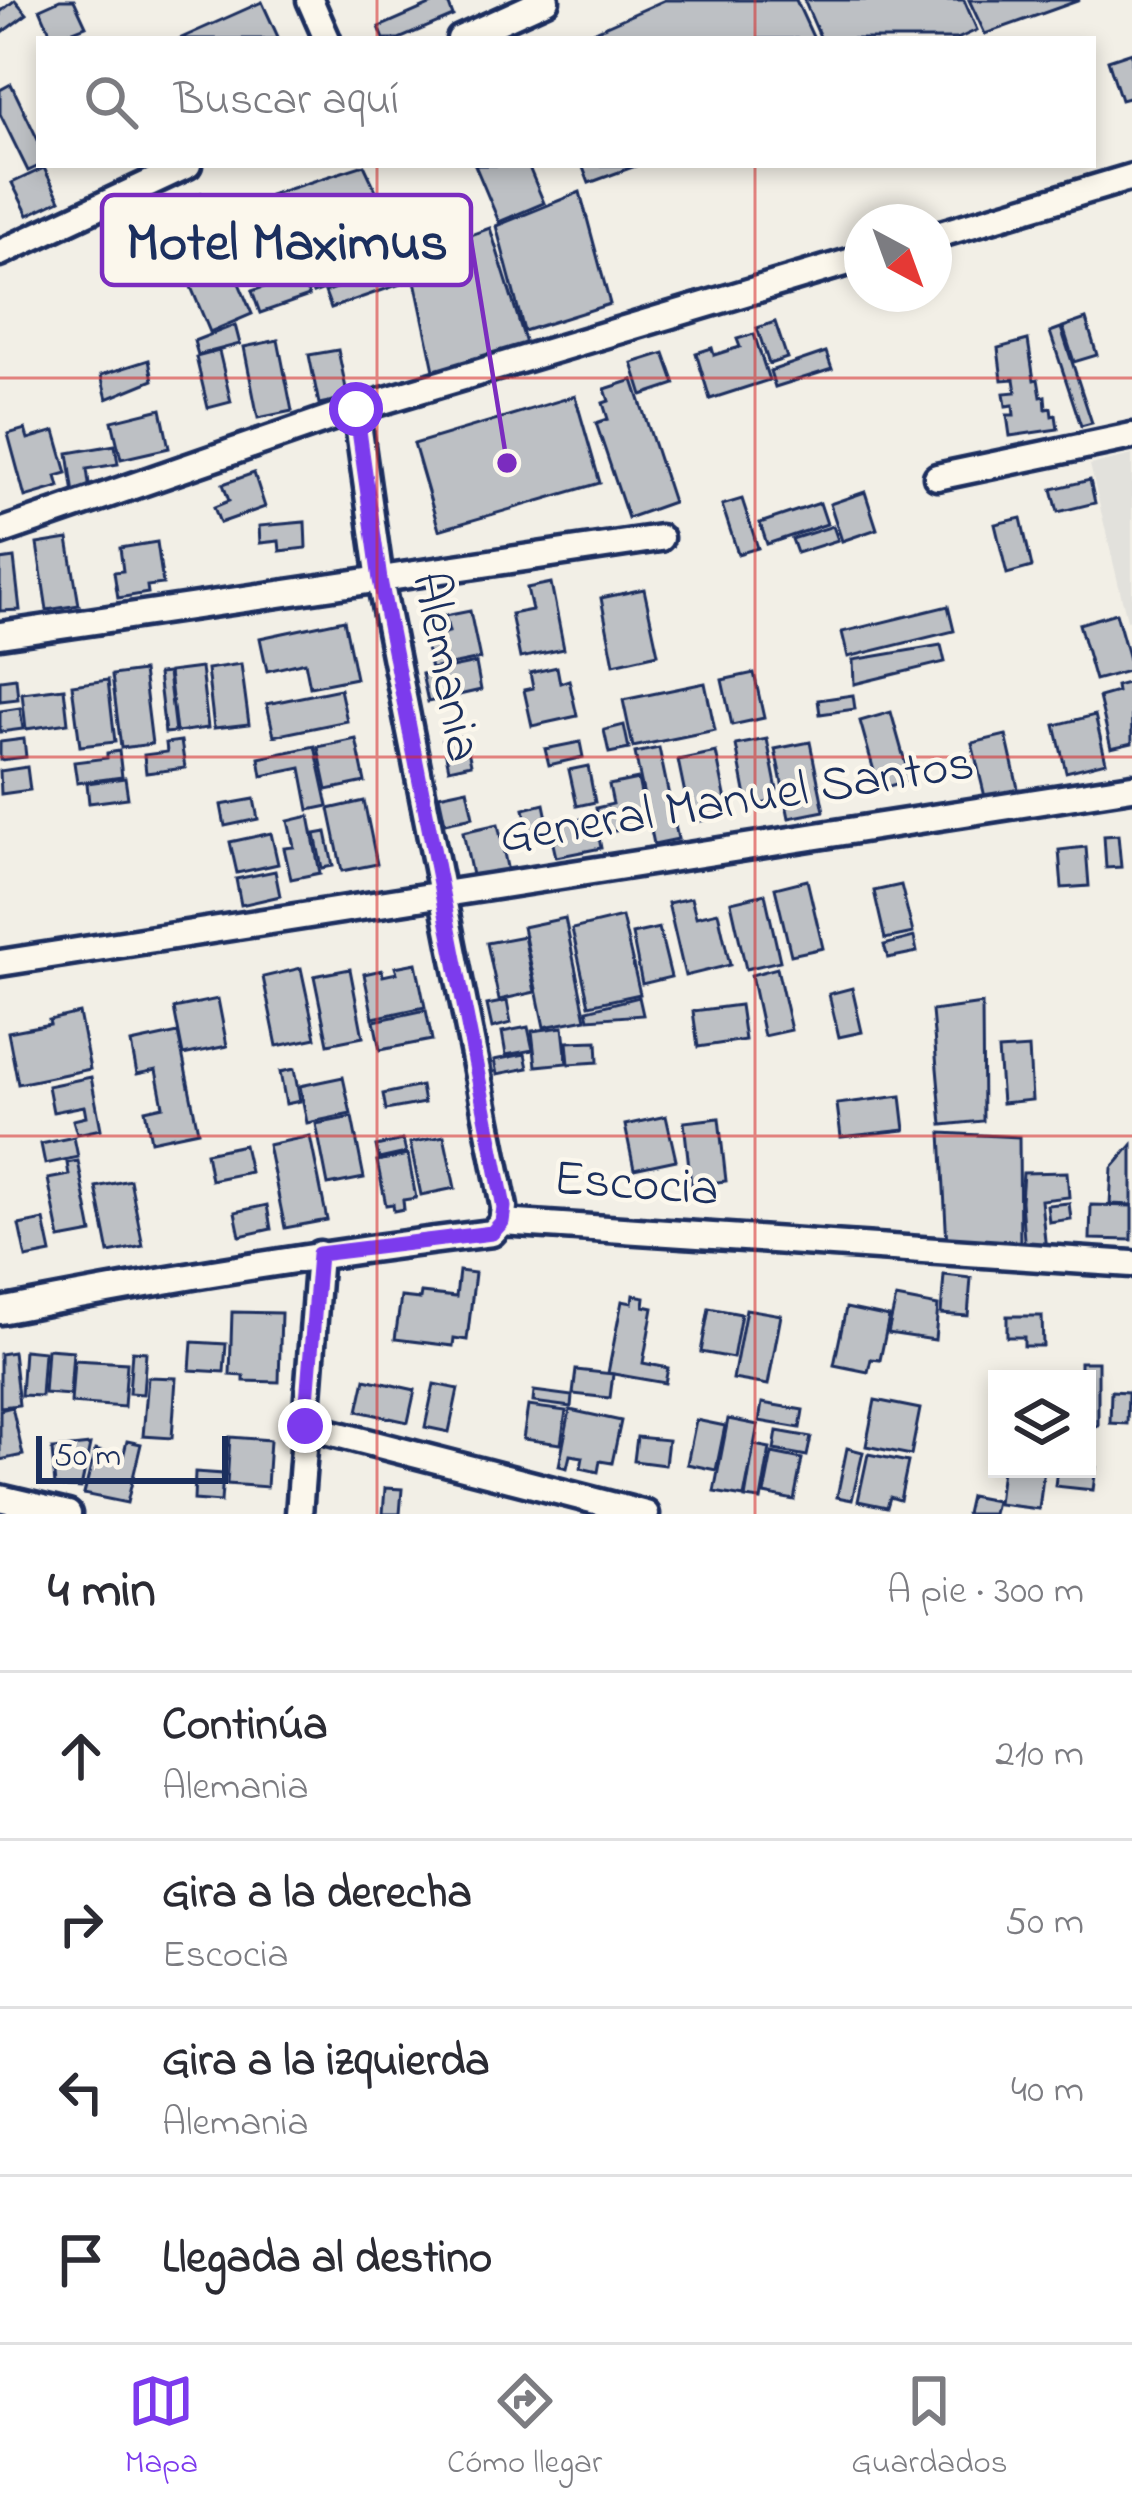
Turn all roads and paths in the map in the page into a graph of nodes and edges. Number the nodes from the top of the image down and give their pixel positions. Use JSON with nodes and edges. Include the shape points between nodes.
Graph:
{"nodes":[{"id":1,"x":310,"y":0,"type":"edge"},
{"id":2,"x":546,"y":0,"type":"edge"},
{"id":3,"x":326,"y":36,"type":"edge"},
{"id":4,"x":467,"y":36,"type":"edge"},
{"id":5,"x":182,"y":168,"type":"edge"},
{"id":6,"x":1132,"y":177,"type":"edge"},
{"id":7,"x":952,"y":231,"type":"edge"},
{"id":8,"x":0,"y":253,"type":"edge"},
{"id":9,"x":844,"y":263,"type":"edge"},
{"id":10,"x":356,"y":409,"type":"junction"},
{"id":11,"x":1132,"y":436,"type":"edge"},
{"id":12,"x":937,"y":477,"type":"dead end"},
{"id":13,"x":0,"y":532,"type":"edge"},
{"id":14,"x":660,"y":538,"type":"dead end"},
{"id":15,"x":380,"y":580,"type":"junction"},
{"id":16,"x":0,"y":635,"type":"edge"},
{"id":17,"x":1132,"y":787,"type":"edge"},
{"id":18,"x":442,"y":893,"type":"junction"},
{"id":19,"x":0,"y":962,"type":"edge"},
{"id":20,"x":502,"y":1222,"type":"junction"},
{"id":21,"x":319,"y":1254,"type":"junction"},
{"id":22,"x":1132,"y":1264,"type":"edge"},
{"id":23,"x":0,"y":1311,"type":"edge"},
{"id":24,"x":305,"y":1426,"type":"junction"},
{"id":25,"x":0,"y":1498,"type":"edge"},
{"id":26,"x":68,"y":1514,"type":"edge"},
{"id":27,"x":299,"y":1514,"type":"edge"},
{"id":28,"x":646,"y":1514,"type":"edge"}],
"edges":[{"from":1,"to":3,"type":"street"},
{"from":2,"to":4,"type":"street"},
{"from":5,"to":8,"type":"street"},
{"from":6,"to":7,"type":"street"},
{"from":9,"to":10,"type":"street"},
{"from":10,"to":13,"type":"street"},
{"from":10,"to":15,"type":"street","name":"Alemania"},
{"from":11,"to":12,"type":"street"},
{"from":14,"to":15,"type":"street"},
{"from":15,"to":16,"type":"street"},
{"from":15,"to":18,"type":"street","name":"Alemania"},
{"from":17,"to":18,"type":"street","name":"General Manuel Santos"},
{"from":18,"to":19,"type":"street","name":"General Manuel Santos"},
{"from":18,"to":20,"type":"street","name":"Alemania"},
{"from":20,"to":21,"type":"street","name":"Escocia","via":[[492,1233]]},
{"from":20,"to":22,"type":"street","name":"Escocia"},
{"from":21,"to":23,"type":"street","name":"Escocia"},
{"from":21,"to":24,"type":"street"},
{"from":24,"to":27,"type":"street"},
{"from":24,"to":28,"type":"street"},
{"from":25,"to":26,"type":"street"}]}
